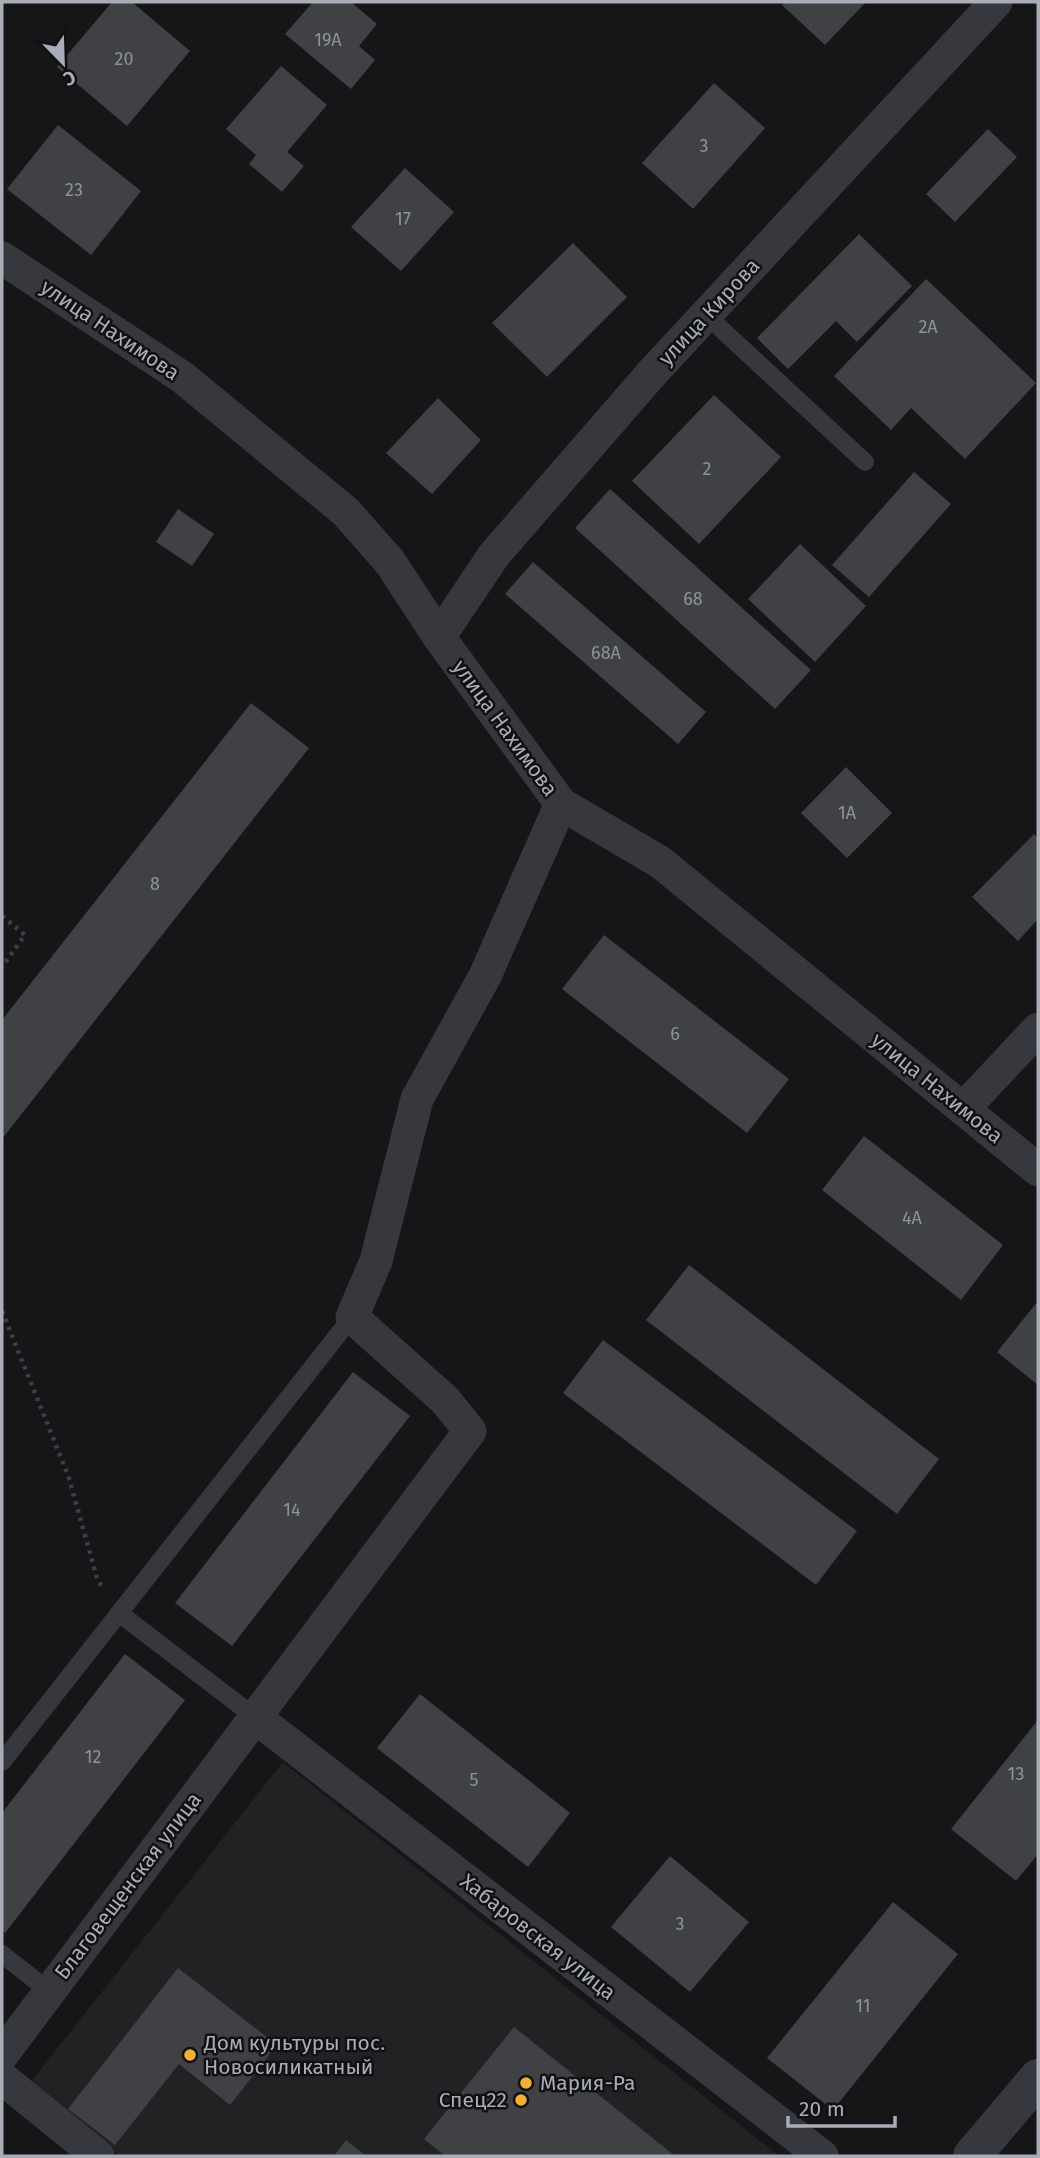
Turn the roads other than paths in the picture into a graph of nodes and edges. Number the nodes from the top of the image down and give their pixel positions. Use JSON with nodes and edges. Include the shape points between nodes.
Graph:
{"nodes":[{"id":1,"x":996,"y":2,"type":"edge"},
{"id":2,"x":2,"y":258,"type":"edge"},
{"id":3,"x":706,"y":315,"type":"junction"},
{"id":4,"x":865,"y":462,"type":"dead end"},
{"id":5,"x":439,"y":637,"type":"junction"},
{"id":6,"x":561,"y":804,"type":"junction"},
{"id":7,"x":1038,"y":1029,"type":"edge"},
{"id":8,"x":963,"y":1109,"type":"junction"},
{"id":9,"x":1038,"y":1170,"type":"edge"},
{"id":10,"x":352,"y":1317,"type":"junction"},
{"id":11,"x":119,"y":1613,"type":"junction"},
{"id":12,"x":255,"y":1717,"type":"junction"},
{"id":13,"x":2,"y":1762,"type":"edge"},
{"id":14,"x":2,"y":1954,"type":"edge"},
{"id":15,"x":49,"y":1991,"type":"junction"},
{"id":16,"x":2,"y":2055,"type":"edge"},
{"id":17,"x":2,"y":2078,"type":"edge"},
{"id":18,"x":1038,"y":2078,"type":"edge"},
{"id":19,"x":98,"y":2156,"type":"edge"},
{"id":20,"x":822,"y":2156,"type":"edge"},
{"id":21,"x":972,"y":2156,"type":"edge"}],
"edges":[{"from":1,"to":3,"type":"street","name":"улица Кирова"},
{"from":2,"to":5,"type":"street","name":"улица Нахимова","via":[[182,377],[346,512],[390,562]]},
{"from":3,"to":4,"type":"lane"},
{"from":3,"to":5,"type":"street","name":"улица Кирова","via":[[494,555]]},
{"from":5,"to":6,"type":"street","name":"улица Нахимова"},
{"from":6,"to":8,"type":"street","name":"улица Нахимова","via":[[660,862]]},
{"from":6,"to":10,"type":"street","via":[[485,976],[417,1099],[376,1262]]},
{"from":7,"to":8,"type":"street"},
{"from":8,"to":9,"type":"street","name":"улица Нахимова"},
{"from":10,"to":11,"type":"lane"},
{"from":10,"to":12,"type":"street","name":"Благовещенская улица","via":[[446,1399],[470,1431]]},
{"from":11,"to":12,"type":"lane"},
{"from":11,"to":13,"type":"lane"},
{"from":12,"to":15,"type":"street","name":"Благовещенская улица"},
{"from":12,"to":20,"type":"street","name":"Хабаровская улица"},
{"from":14,"to":15,"type":"lane"},
{"from":15,"to":16,"type":"street","name":"Благовещенская улица"},
{"from":17,"to":19,"type":"street"},
{"from":18,"to":21,"type":"street"}]}
